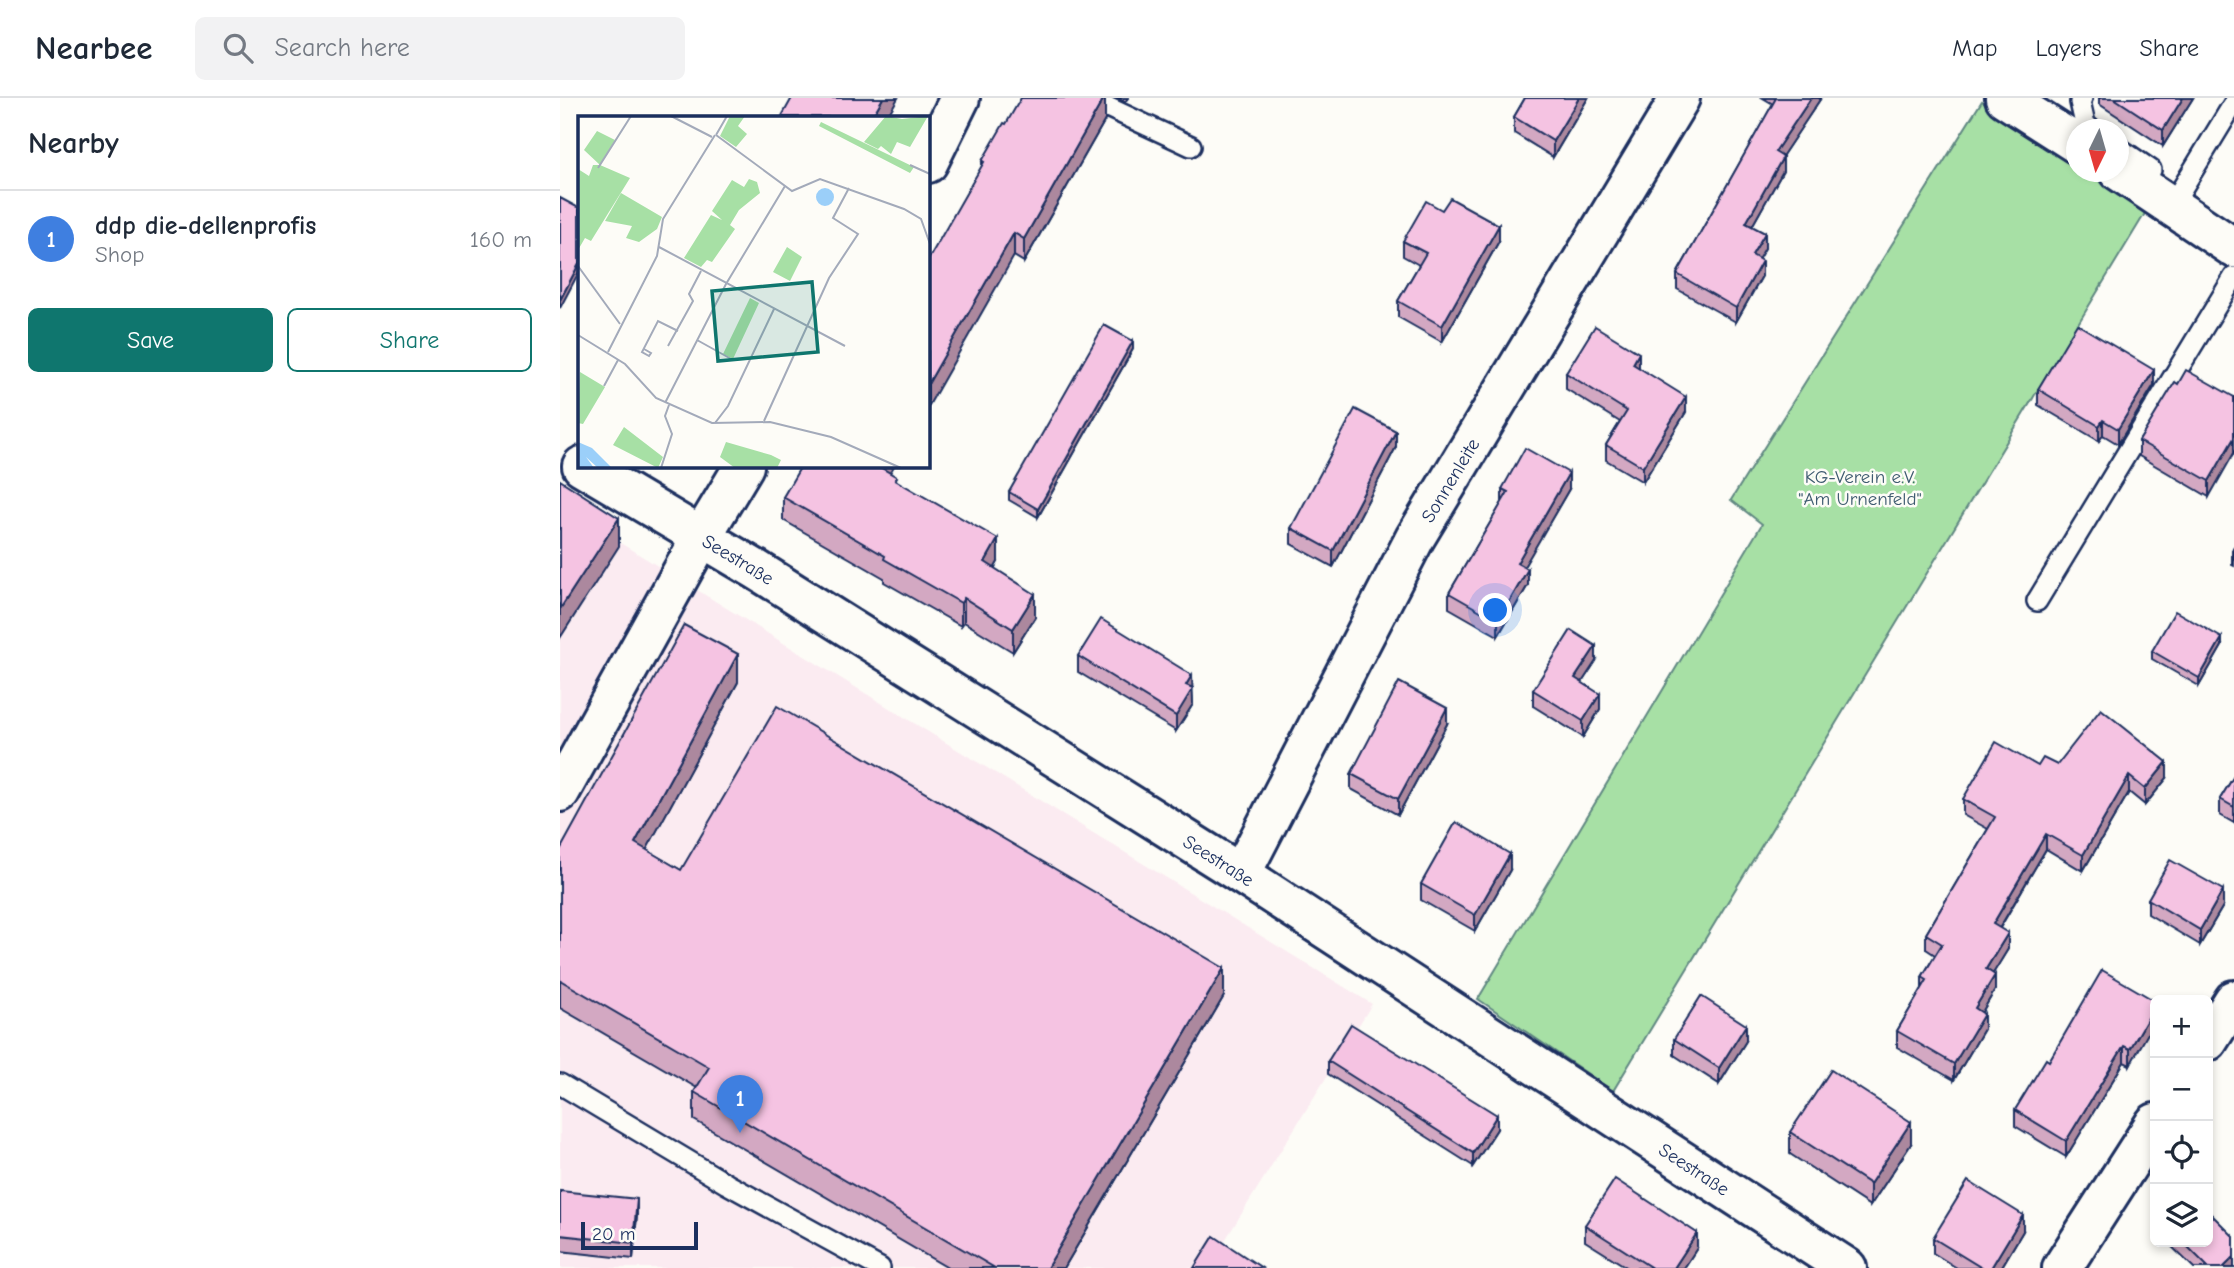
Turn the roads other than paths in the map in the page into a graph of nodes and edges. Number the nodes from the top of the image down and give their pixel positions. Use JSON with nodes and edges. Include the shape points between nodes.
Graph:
{"nodes":[{"id":1,"x":960,"y":98,"type":"edge"},
{"id":2,"x":1088,"y":98,"type":"edge"},
{"id":3,"x":1679,"y":98,"type":"edge"},
{"id":4,"x":2005,"y":98,"type":"edge"},
{"id":5,"x":2082,"y":98,"type":"edge"},
{"id":6,"x":2234,"y":103,"type":"edge"},
{"id":7,"x":2084,"y":119,"type":"edge"},
{"id":8,"x":2066,"y":137,"type":"edge"},
{"id":9,"x":1191,"y":146,"type":"dead end"},
{"id":10,"x":2129,"y":157,"type":"edge"},
{"id":11,"x":929,"y":161,"type":"edge"},
{"id":12,"x":2129,"y":175,"type":"edge"},
{"id":13,"x":2176,"y":198,"type":"junction"},
{"id":14,"x":2234,"y":248,"type":"edge"},
{"id":15,"x":2234,"y":277,"type":"edge"},
{"id":16,"x":560,"y":453,"type":"edge"},
{"id":17,"x":578,"y":463,"type":"edge"},
{"id":18,"x":584,"y":467,"type":"edge"},
{"id":19,"x":743,"y":467,"type":"edge"},
{"id":20,"x":702,"y":536,"type":"junction"},
{"id":21,"x":2037,"y":601,"type":"dead end"},
{"id":22,"x":560,"y":792,"type":"edge"},
{"id":23,"x":1241,"y":874,"type":"junction"},
{"id":24,"x":2234,"y":1000,"type":"edge"},
{"id":25,"x":2213,"y":1033,"type":"edge"},
{"id":26,"x":560,"y":1084,"type":"edge"},
{"id":27,"x":2150,"y":1131,"type":"edge"},
{"id":28,"x":880,"y":1268,"type":"edge"},
{"id":29,"x":1847,"y":1268,"type":"edge"},
{"id":30,"x":2062,"y":1268,"type":"edge"}],
"edges":[{"from":1,"to":11,"type":"street"},
{"from":2,"to":9,"type":"lane"},
{"from":3,"to":23,"type":"street","name":"Sonnenleite","via":[[1415,538]]},
{"from":4,"to":8,"type":"street"},
{"from":5,"to":7,"type":"lane"},
{"from":6,"to":13,"type":"lane"},
{"from":10,"to":13,"type":"lane"},
{"from":12,"to":13,"type":"street"},
{"from":13,"to":14,"type":"street"},
{"from":15,"to":21,"type":"lane"},
{"from":16,"to":17,"type":"street","name":"Seestraße"},
{"from":18,"to":20,"type":"street","name":"Seestraße"},
{"from":19,"to":20,"type":"street"},
{"from":20,"to":22,"type":"street"},
{"from":20,"to":23,"type":"street","name":"Seestraße"},
{"from":23,"to":29,"type":"street","name":"Seestraße"},
{"from":24,"to":25,"type":"street"},
{"from":26,"to":28,"type":"lane"},
{"from":27,"to":30,"type":"street"}]}
